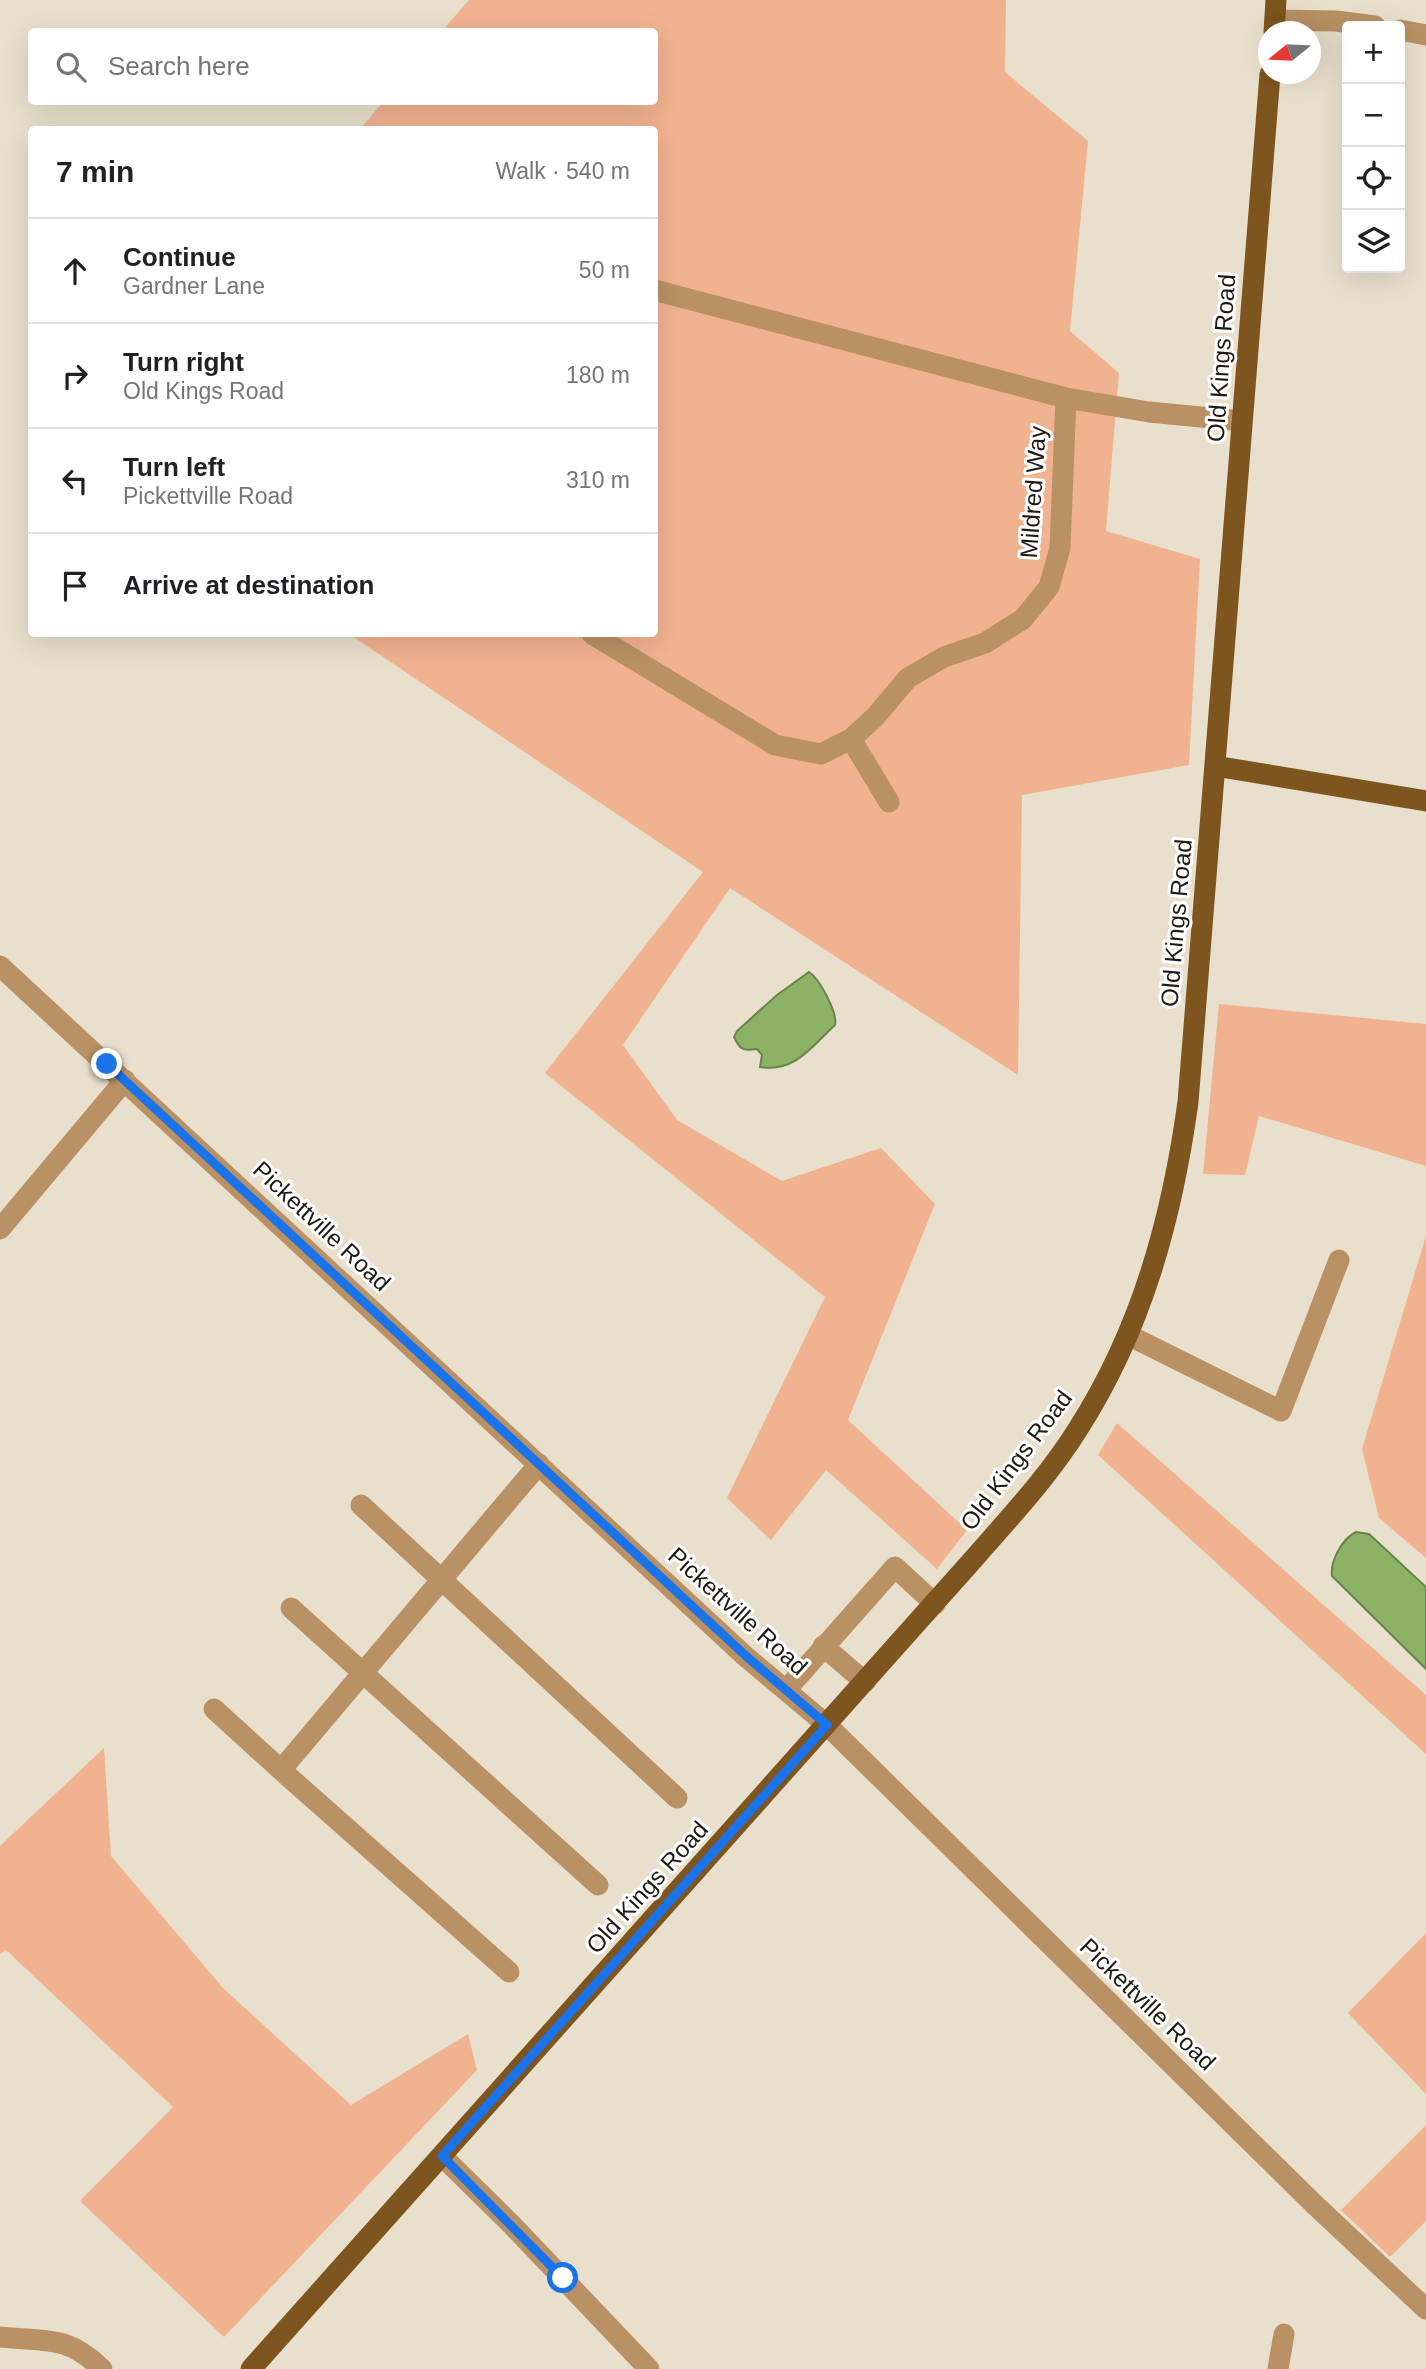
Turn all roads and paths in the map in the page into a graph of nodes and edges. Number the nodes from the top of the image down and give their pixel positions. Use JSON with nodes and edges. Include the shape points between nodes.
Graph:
{"nodes":[{"id":1,"x":1275,"y":17,"type":"edge"},
{"id":2,"x":1342,"y":22,"type":"edge"},
{"id":3,"x":1405,"y":31,"type":"edge"},
{"id":4,"x":1426,"y":35,"type":"edge"},
{"id":5,"x":1269,"y":84,"type":"edge"},
{"id":6,"x":658,"y":291,"type":"edge"},
{"id":7,"x":1066,"y":398,"type":"junction"},
{"id":8,"x":1242,"y":421,"type":"junction"},
{"id":9,"x":597,"y":637,"type":"edge"},
{"id":10,"x":851,"y":739,"type":"junction"},
{"id":11,"x":1215,"y":766,"type":"junction"},
{"id":12,"x":1426,"y":801,"type":"edge"},
{"id":13,"x":890,"y":802,"type":"dead end"},
{"id":14,"x":0,"y":966,"type":"edge"},
{"id":15,"x":125,"y":1080,"type":"junction"},
{"id":16,"x":0,"y":1229,"type":"edge"},
{"id":17,"x":1339,"y":1260,"type":"dead end"},
{"id":18,"x":1128,"y":1335,"type":"junction"},
{"id":19,"x":539,"y":1464,"type":"junction"},
{"id":20,"x":361,"y":1505,"type":"dead end"},
{"id":21,"x":441,"y":1580,"type":"junction"},
{"id":22,"x":935,"y":1604,"type":"junction"},
{"id":23,"x":291,"y":1608,"type":"dead end"},
{"id":24,"x":823,"y":1646,"type":"junction"},
{"id":25,"x":363,"y":1673,"type":"junction"},
{"id":26,"x":865,"y":1682,"type":"junction"},
{"id":27,"x":786,"y":1690,"type":"junction"},
{"id":28,"x":214,"y":1709,"type":"dead end"},
{"id":29,"x":827,"y":1725,"type":"junction"},
{"id":30,"x":281,"y":1770,"type":"junction"},
{"id":31,"x":677,"y":1798,"type":"dead end"},
{"id":32,"x":598,"y":1885,"type":"dead end"},
{"id":33,"x":509,"y":1972,"type":"dead end"},
{"id":34,"x":442,"y":2156,"type":"junction"},
{"id":35,"x":1426,"y":2309,"type":"edge"},
{"id":36,"x":1284,"y":2334,"type":"dead end"},
{"id":37,"x":0,"y":2337,"type":"edge"},
{"id":38,"x":253,"y":2368,"type":"edge"},
{"id":39,"x":102,"y":2369,"type":"edge"},
{"id":40,"x":649,"y":2369,"type":"edge"},
{"id":41,"x":1278,"y":2369,"type":"edge"}],
"edges":[{"from":1,"to":2,"type":"street"},
{"from":3,"to":4,"type":"street"},
{"from":5,"to":8,"type":"main road","name":"Old Kings Road"},
{"from":6,"to":7,"type":"street","name":"Mildred Way"},
{"from":7,"to":8,"type":"street","name":"Mildred Way"},
{"from":7,"to":10,"type":"street","name":"Mildred Way","via":[[1060,548],[1049,587],[1023,619],[985,643],[944,657],[908,678]]},
{"from":8,"to":11,"type":"main road","name":"Old Kings Road"},
{"from":9,"to":10,"type":"street","name":"Mildred Way","via":[[775,745],[821,754]]},
{"from":10,"to":13,"type":"street"},
{"from":11,"to":12,"type":"main road"},
{"from":11,"to":18,"type":"main road","name":"Old Kings Road","via":[[1178,1175],[1161,1246]]},
{"from":14,"to":15,"type":"street","name":"Pickettville Road"},
{"from":15,"to":16,"type":"street"},
{"from":15,"to":19,"type":"street","name":"Pickettville Road"},
{"from":17,"to":18,"type":"street","via":[[1281,1411]]},
{"from":18,"to":22,"type":"main road","name":"Old Kings Road","via":[[1077,1430]]},
{"from":19,"to":21,"type":"street"},
{"from":19,"to":27,"type":"street","name":"Pickettville Road"},
{"from":20,"to":21,"type":"street"},
{"from":21,"to":25,"type":"street"},
{"from":21,"to":31,"type":"street"},
{"from":22,"to":24,"type":"street","via":[[895,1567]]},
{"from":22,"to":26,"type":"main road","name":"Old Kings Road"},
{"from":23,"to":25,"type":"street"},
{"from":24,"to":26,"type":"street"},
{"from":24,"to":27,"type":"street"},
{"from":25,"to":30,"type":"street"},
{"from":25,"to":32,"type":"street"},
{"from":26,"to":29,"type":"main road","name":"Old Kings Road"},
{"from":27,"to":29,"type":"street","name":"Pickettville Road"},
{"from":28,"to":30,"type":"street"},
{"from":29,"to":34,"type":"main road","name":"Old Kings Road"},
{"from":29,"to":35,"type":"street","name":"Pickettville Road"},
{"from":30,"to":33,"type":"street"},
{"from":34,"to":38,"type":"main road","name":"Old Kings Road"},
{"from":34,"to":40,"type":"street"},
{"from":36,"to":41,"type":"street"},
{"from":37,"to":39,"type":"street","via":[[47,2339],[83,2350]]}]}
